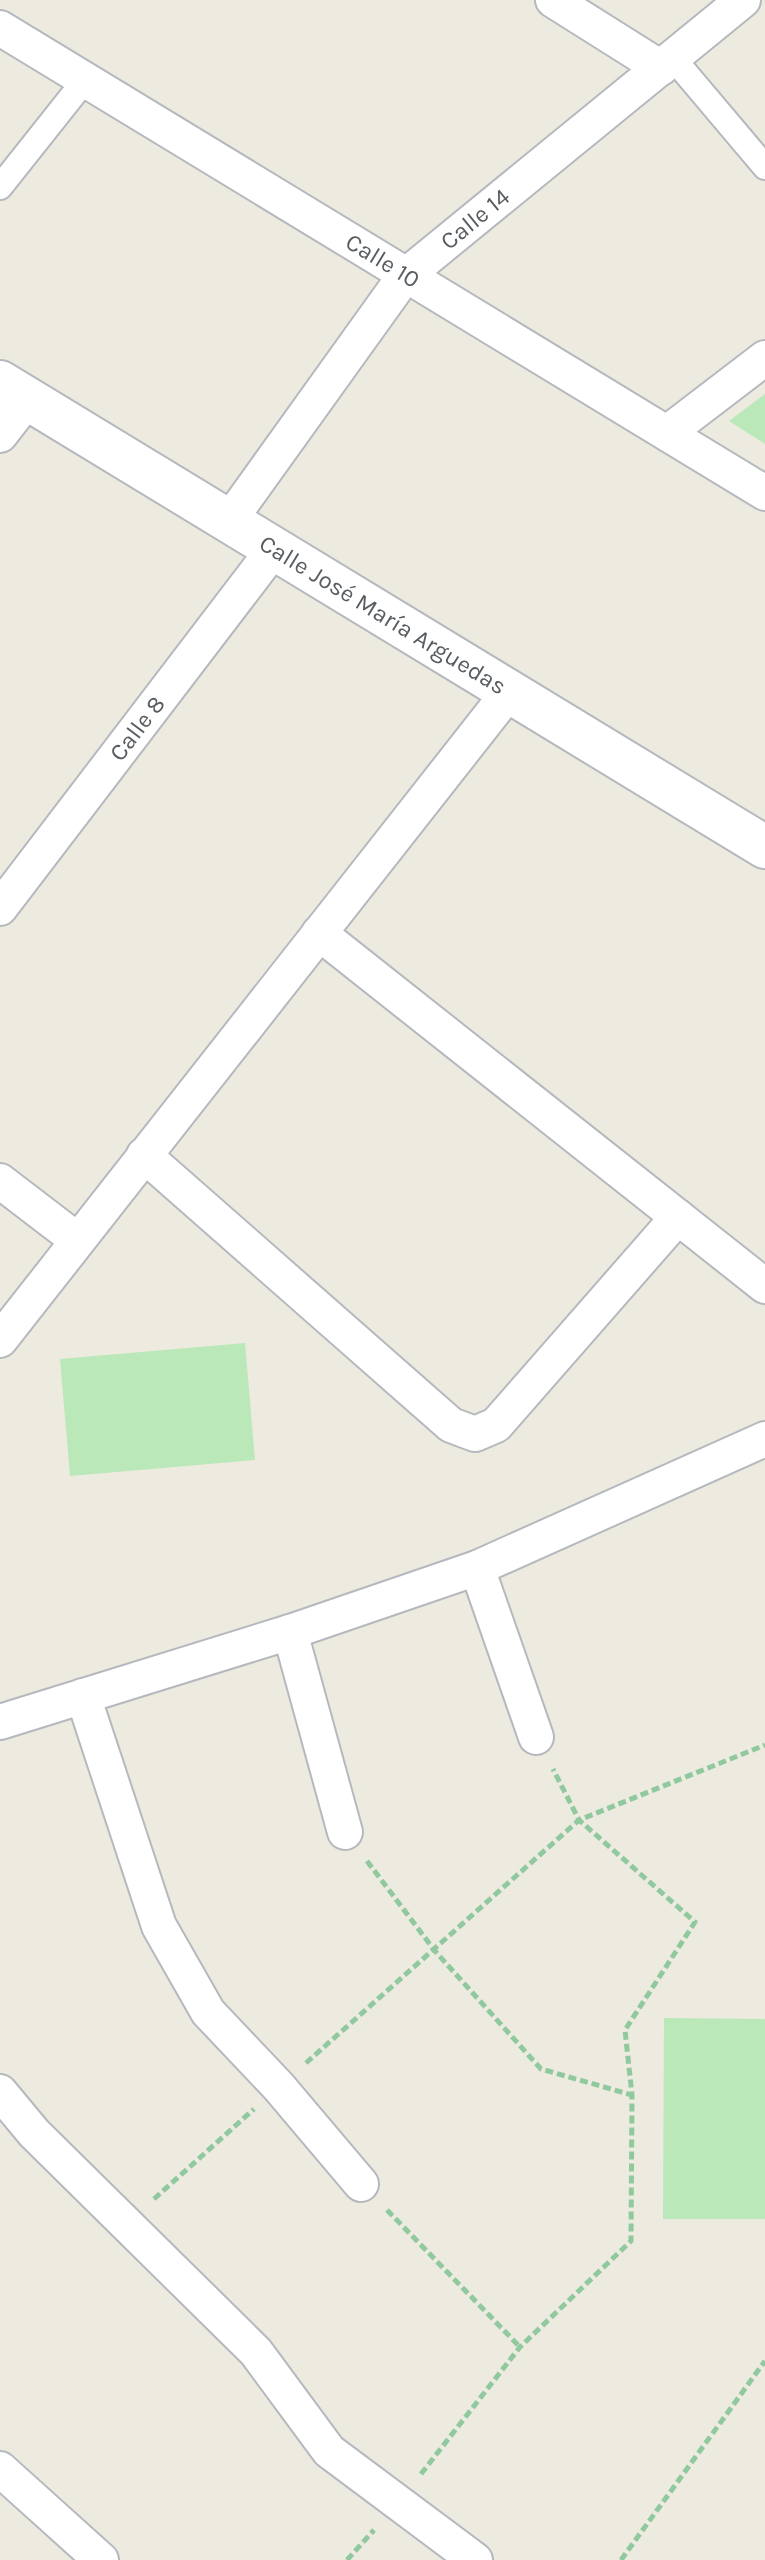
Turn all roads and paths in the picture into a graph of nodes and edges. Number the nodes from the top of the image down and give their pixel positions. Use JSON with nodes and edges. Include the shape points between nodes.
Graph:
{"nodes":[{"id":1,"x":553,"y":0,"type":"edge"},
{"id":2,"x":743,"y":0,"type":"edge"},
{"id":3,"x":0,"y":28,"type":"edge"},
{"id":4,"x":667,"y":63,"type":"junction"},
{"id":5,"x":85,"y":80,"type":"junction"},
{"id":6,"x":765,"y":167,"type":"edge"},
{"id":7,"x":0,"y":187,"type":"edge"},
{"id":8,"x":404,"y":277,"type":"junction"},
{"id":9,"x":765,"y":358,"type":"edge"},
{"id":10,"x":14,"y":391,"type":"edge"},
{"id":11,"x":667,"y":433,"type":"junction"},
{"id":12,"x":0,"y":435,"type":"edge"},
{"id":13,"x":765,"y":493,"type":"edge"},
{"id":14,"x":229,"y":521,"type":"junction"},
{"id":15,"x":274,"y":549,"type":"junction"},
{"id":16,"x":509,"y":692,"type":"junction"},
{"id":17,"x":765,"y":847,"type":"edge"},
{"id":18,"x":0,"y":908,"type":"edge"},
{"id":19,"x":319,"y":933,"type":"junction"},
{"id":20,"x":144,"y":1155,"type":"junction"},
{"id":21,"x":0,"y":1181,"type":"edge"},
{"id":22,"x":678,"y":1217,"type":"junction"},
{"id":23,"x":77,"y":1240,"type":"junction"},
{"id":24,"x":765,"y":1286,"type":"edge"},
{"id":25,"x":0,"y":1340,"type":"edge"},
{"id":26,"x":765,"y":1439,"type":"edge"},
{"id":27,"x":477,"y":1568,"type":"junction"},
{"id":28,"x":290,"y":1632,"type":"junction"},
{"id":29,"x":83,"y":1696,"type":"junction"},
{"id":30,"x":0,"y":1722,"type":"edge"},
{"id":31,"x":536,"y":1737,"type":"joint"},
{"id":32,"x":765,"y":1745,"type":"edge"},
{"id":33,"x":579,"y":1820,"type":"junction"},
{"id":34,"x":345,"y":1832,"type":"joint"},
{"id":35,"x":435,"y":1951,"type":"junction"},
{"id":36,"x":279,"y":2087,"type":"junction"},
{"id":37,"x":0,"y":2092,"type":"edge"},
{"id":38,"x":632,"y":2095,"type":"junction"},
{"id":39,"x":361,"y":2184,"type":"joint"},
{"id":40,"x":126,"y":2223,"type":"junction"},
{"id":41,"x":520,"y":2347,"type":"junction"},
{"id":42,"x":765,"y":2361,"type":"edge"},
{"id":43,"x":0,"y":2469,"type":"edge"},
{"id":44,"x":398,"y":2503,"type":"junction"},
{"id":45,"x":101,"y":2560,"type":"edge"},
{"id":46,"x":475,"y":2560,"type":"edge"},
{"id":47,"x":621,"y":2560,"type":"edge"}],
"edges":[{"from":1,"to":4,"type":"street"},
{"from":2,"to":4,"type":"street","name":"Calle 14"},
{"from":3,"to":5,"type":"street","name":"Calle 10"},
{"from":4,"to":6,"type":"street"},
{"from":4,"to":8,"type":"street","name":"Calle 14"},
{"from":5,"to":7,"type":"street"},
{"from":5,"to":8,"type":"street","name":"Calle 10"},
{"from":8,"to":11,"type":"street","name":"Calle 10","via":[[460,304]]},
{"from":8,"to":14,"type":"street","name":"Calle 14"},
{"from":9,"to":11,"type":"street"},
{"from":10,"to":12,"type":"street"},
{"from":10,"to":14,"type":"street","name":"Calle José María Arguedas"},
{"from":11,"to":13,"type":"street","name":"Calle 10"},
{"from":14,"to":15,"type":"street","name":"Calle José María Arguedas"},
{"from":15,"to":16,"type":"street","name":"Calle José María Arguedas"},
{"from":15,"to":18,"type":"street","name":"Calle 8"},
{"from":16,"to":17,"type":"street","name":"Calle José María Arguedas"},
{"from":16,"to":19,"type":"street"},
{"from":19,"to":20,"type":"street"},
{"from":19,"to":22,"type":"street"},
{"from":20,"to":22,"type":"street","via":[[451,1425],[475,1434],[496,1425]]},
{"from":20,"to":23,"type":"street"},
{"from":21,"to":23,"type":"street"},
{"from":22,"to":24,"type":"street"},
{"from":23,"to":25,"type":"street"},
{"from":26,"to":27,"type":"street"},
{"from":27,"to":28,"type":"street"},
{"from":27,"to":31,"type":"street"},
{"from":28,"to":29,"type":"street"},
{"from":28,"to":34,"type":"street"},
{"from":29,"to":30,"type":"street"},
{"from":29,"to":36,"type":"street","via":[[159,1926],[208,2012]]},
{"from":31,"to":33,"type":"path"},
{"from":32,"to":33,"type":"path"},
{"from":33,"to":35,"type":"path"},
{"from":33,"to":38,"type":"path","via":[[695,1922],[625,2030]]},
{"from":34,"to":35,"type":"path"},
{"from":35,"to":36,"type":"path"},
{"from":35,"to":38,"type":"path","via":[[541,2069]]},
{"from":36,"to":39,"type":"street"},
{"from":36,"to":40,"type":"path"},
{"from":37,"to":40,"type":"street"},
{"from":38,"to":41,"type":"path","via":[[631,2241]]},
{"from":39,"to":41,"type":"path"},
{"from":40,"to":44,"type":"street","via":[[256,2352],[329,2451]]},
{"from":41,"to":44,"type":"path"},
{"from":42,"to":47,"type":"path"},
{"from":43,"to":45,"type":"street"},
{"from":44,"to":46,"type":"street"}]}
